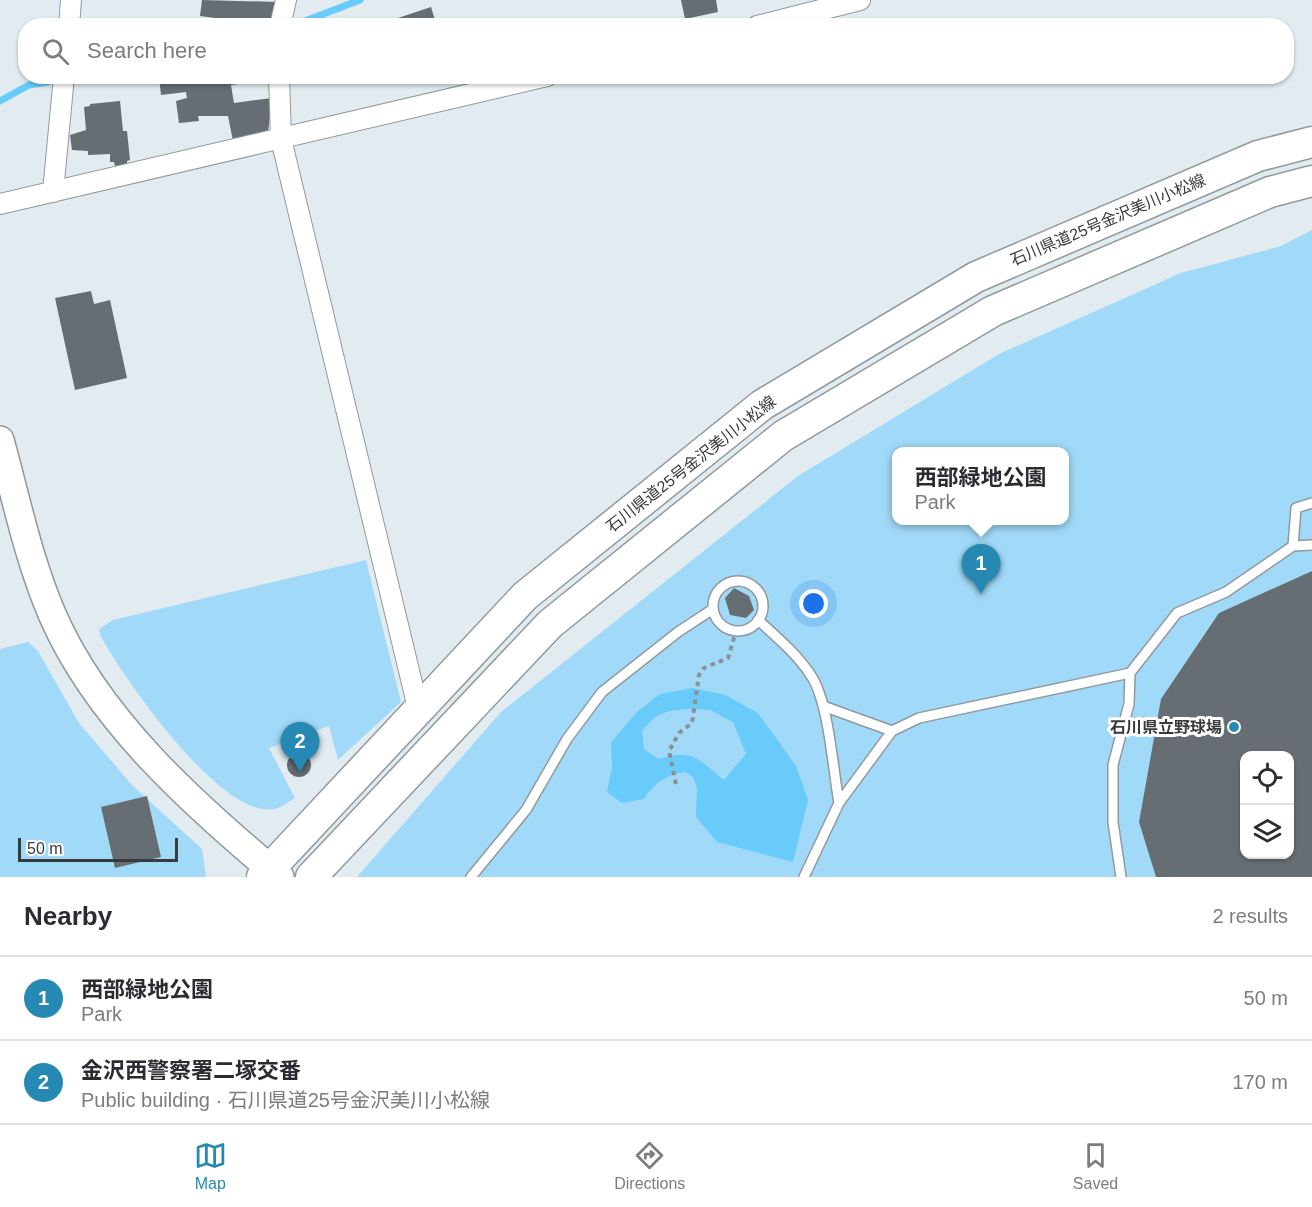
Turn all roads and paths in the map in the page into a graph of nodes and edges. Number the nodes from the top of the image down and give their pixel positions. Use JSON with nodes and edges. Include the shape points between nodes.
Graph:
{"nodes":[{"id":1,"x":71,"y":0,"type":"edge"},
{"id":2,"x":286,"y":0,"type":"edge"},
{"id":3,"x":860,"y":0,"type":"edge"},
{"id":4,"x":70,"y":18,"type":"edge"},
{"id":5,"x":282,"y":18,"type":"edge"},
{"id":6,"x":789,"y":18,"type":"edge"},
{"id":7,"x":63,"y":84,"type":"edge"},
{"id":8,"x":279,"y":84,"type":"edge"},
{"id":9,"x":513,"y":84,"type":"edge"},
{"id":10,"x":281,"y":139,"type":"junction"},
{"id":11,"x":1312,"y":142,"type":"edge"},
{"id":12,"x":1312,"y":181,"type":"edge"},
{"id":13,"x":52,"y":192,"type":"junction"},
{"id":14,"x":0,"y":204,"type":"edge"},
{"id":15,"x":0,"y":440,"type":"edge"},
{"id":16,"x":1312,"y":503,"type":"edge"},
{"id":17,"x":1312,"y":545,"type":"edge"},
{"id":18,"x":1293,"y":546,"type":"junction"},
{"id":19,"x":713,"y":609,"type":"junction"},
{"id":20,"x":758,"y":621,"type":"junction"},
{"id":21,"x":736,"y":631,"type":"junction"},
{"id":22,"x":1130,"y":673,"type":"junction"},
{"id":23,"x":823,"y":706,"type":"junction"},
{"id":24,"x":418,"y":708,"type":"junction"},
{"id":25,"x":892,"y":731,"type":"junction"},
{"id":26,"x":676,"y":784,"type":"dead end"},
{"id":27,"x":839,"y":803,"type":"junction"},
{"id":28,"x":270,"y":874,"type":"edge"},
{"id":29,"x":311,"y":877,"type":"edge"},
{"id":30,"x":471,"y":877,"type":"edge"},
{"id":31,"x":804,"y":877,"type":"edge"},
{"id":32,"x":1121,"y":877,"type":"edge"}],
"edges":[{"from":1,"to":4,"type":"street"},
{"from":2,"to":5,"type":"street"},
{"from":3,"to":6,"type":"street"},
{"from":7,"to":13,"type":"street"},
{"from":8,"to":10,"type":"street"},
{"from":9,"to":10,"type":"street"},
{"from":10,"to":13,"type":"street"},
{"from":10,"to":24,"type":"street"},
{"from":11,"to":24,"type":"main road","name":"石川県道25号金沢美川小松線","via":[[1258,156],[976,277],[762,405],[525,596]]},
{"from":12,"to":29,"type":"main road","via":[[1270,192],[993,311],[783,436],[550,624]]},
{"from":13,"to":14,"type":"street"},
{"from":15,"to":28,"type":"main road","via":[[33,563],[53,616],[79,662],[104,701],[174,783]]},
{"from":16,"to":18,"type":"lane","via":[[1296,508]]},
{"from":17,"to":18,"type":"lane"},
{"from":18,"to":22,"type":"lane","via":[[1226,592],[1177,613]]},
{"from":19,"to":20,"type":"lane","via":[[722,587],[744,582],[751,584],[761,597]]},
{"from":19,"to":21,"type":"lane","via":[[721,624]]},
{"from":19,"to":30,"type":"lane","via":[[602,692],[567,739],[526,810]]},
{"from":20,"to":21,"type":"lane"},
{"from":20,"to":23,"type":"lane","via":[[796,654],[813,679]]},
{"from":21,"to":26,"type":"path","via":[[728,658],[704,668],[699,675],[692,723],[679,733],[669,751]]},
{"from":22,"to":25,"type":"lane","via":[[919,718]]},
{"from":22,"to":32,"type":"lane","via":[[1130,704],[1113,765],[1113,822]]},
{"from":23,"to":25,"type":"lane"},
{"from":23,"to":27,"type":"lane"},
{"from":24,"to":28,"type":"main road","name":"石川県道25号金沢美川小松線"},
{"from":25,"to":27,"type":"lane"},
{"from":27,"to":31,"type":"lane"}]}
